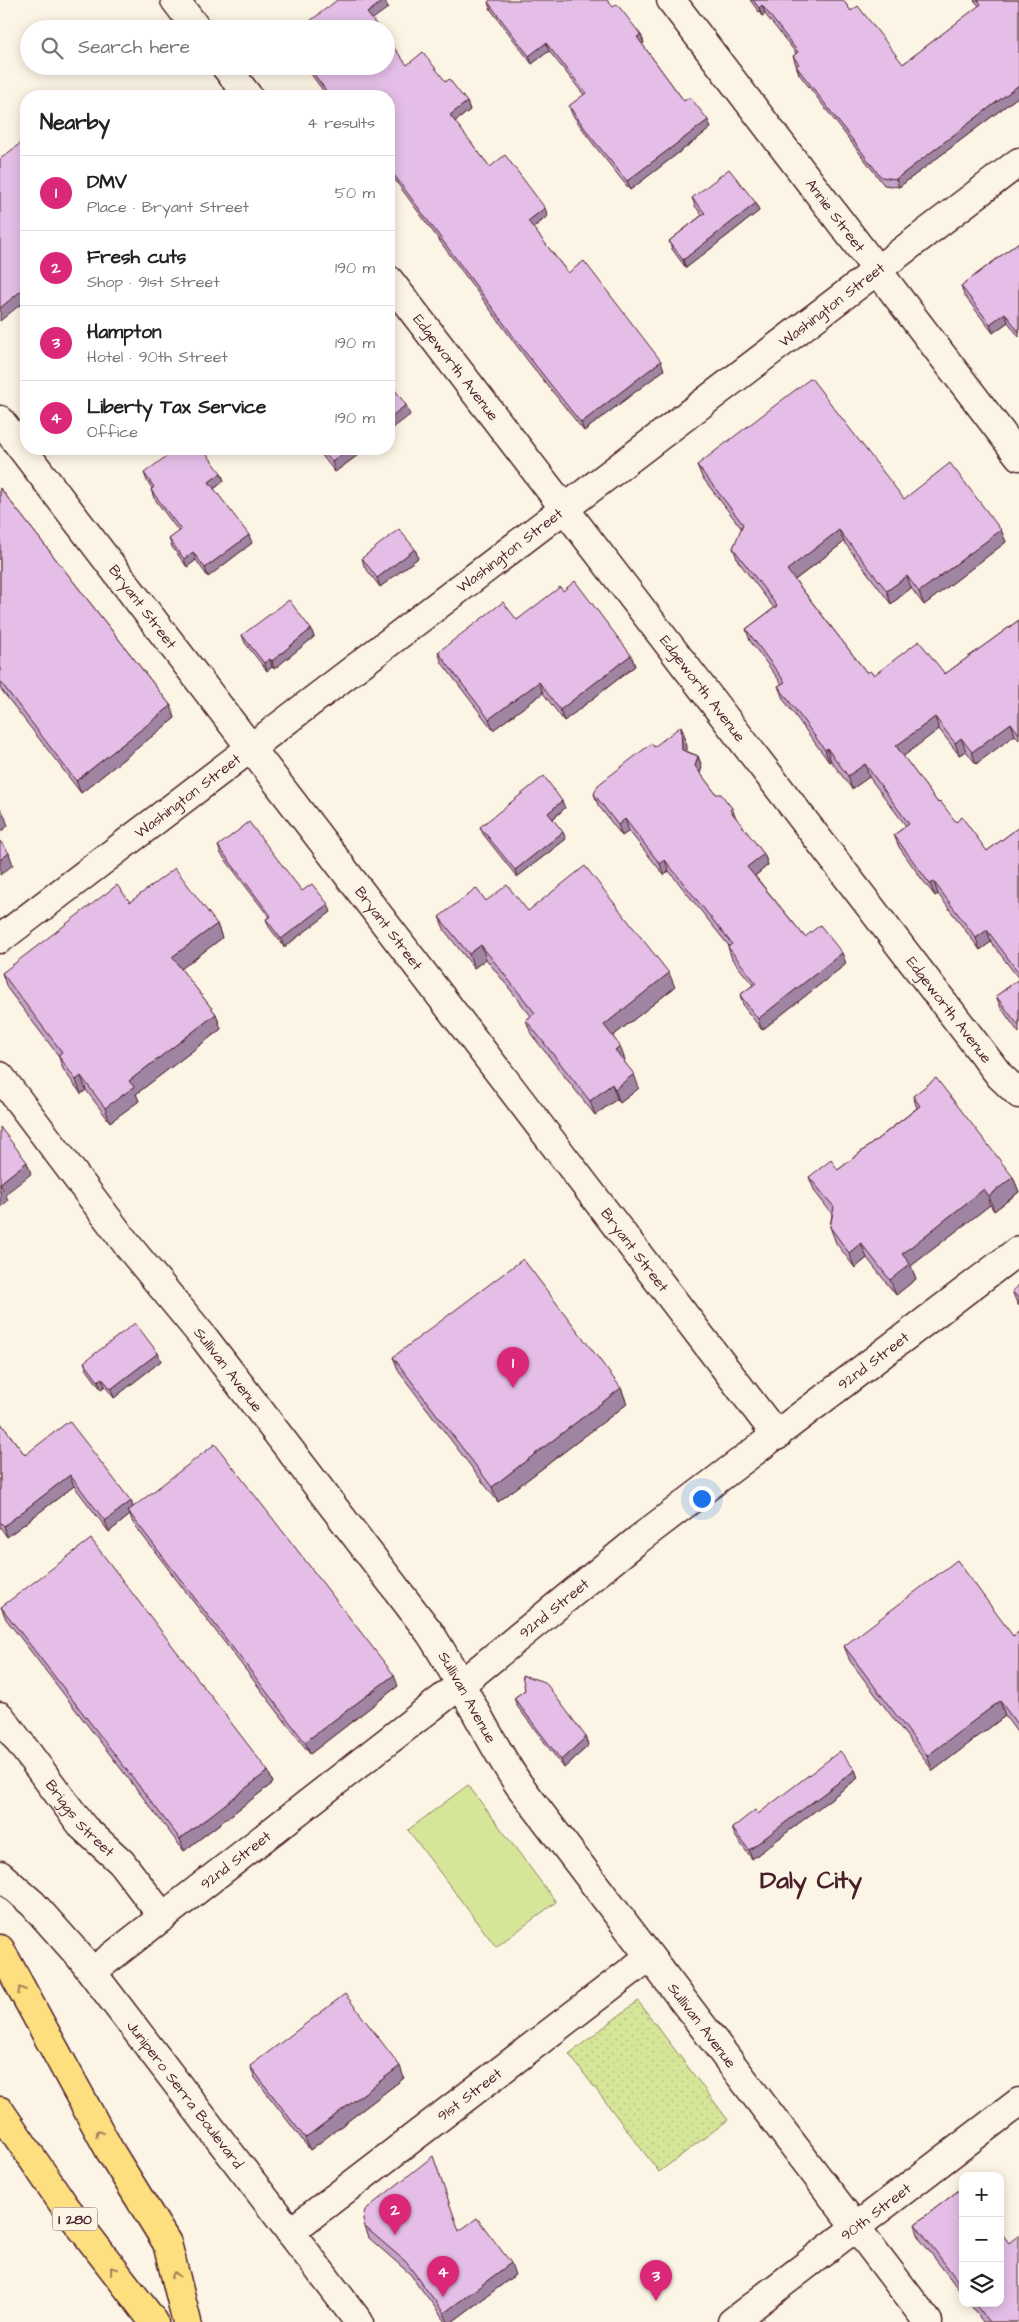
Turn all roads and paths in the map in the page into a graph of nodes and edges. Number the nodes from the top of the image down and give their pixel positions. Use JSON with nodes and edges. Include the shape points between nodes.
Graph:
{"nodes":[{"id":1,"x":174,"y":0,"type":"edge"},
{"id":2,"x":671,"y":0,"type":"edge"},
{"id":3,"x":190,"y":20,"type":"edge"},
{"id":4,"x":232,"y":75,"type":"edge"},
{"id":5,"x":243,"y":90,"type":"edge"},
{"id":6,"x":1019,"y":162,"type":"edge"},
{"id":7,"x":877,"y":271,"type":"junction"},
{"id":8,"x":395,"y":288,"type":"edge"},
{"id":9,"x":0,"y":420,"type":"edge"},
{"id":10,"x":20,"y":446,"type":"edge"},
{"id":11,"x":27,"y":455,"type":"edge"},
{"id":12,"x":1019,"y":456,"type":"edge"},
{"id":13,"x":565,"y":510,"type":"junction"},
{"id":14,"x":251,"y":749,"type":"junction"},
{"id":15,"x":0,"y":939,"type":"edge"},
{"id":16,"x":0,"y":1076,"type":"edge"},
{"id":17,"x":1019,"y":1094,"type":"edge"},
{"id":18,"x":1019,"y":1250,"type":"edge"},
{"id":19,"x":777,"y":1436,"type":"junction"},
{"id":20,"x":461,"y":1684,"type":"junction"},
{"id":21,"x":0,"y":1716,"type":"edge"},
{"id":22,"x":0,"y":1876,"type":"edge"},
{"id":23,"x":162,"y":1917,"type":"junction"},
{"id":24,"x":0,"y":1949,"type":"edge"},
{"id":25,"x":650,"y":1957,"type":"junction"},
{"id":26,"x":92,"y":1972,"type":"junction"},
{"id":27,"x":1019,"y":2102,"type":"edge"},
{"id":28,"x":0,"y":2111,"type":"edge"},
{"id":29,"x":855,"y":2228,"type":"junction"},
{"id":30,"x":290,"y":2232,"type":"junction"},
{"id":31,"x":154,"y":2322,"type":"edge"},
{"id":32,"x":187,"y":2322,"type":"edge"},
{"id":33,"x":359,"y":2322,"type":"edge"},
{"id":34,"x":732,"y":2322,"type":"edge"},
{"id":35,"x":928,"y":2322,"type":"edge"}],
"edges":[{"from":1,"to":3,"type":"street"},
{"from":2,"to":7,"type":"street","name":"Annie Street"},
{"from":4,"to":5,"type":"street"},
{"from":6,"to":7,"type":"street","name":"Washington Street"},
{"from":7,"to":12,"type":"street","name":"Annie Street"},
{"from":7,"to":13,"type":"street","name":"Washington Street"},
{"from":8,"to":13,"type":"street","name":"Edgeworth Avenue"},
{"from":9,"to":10,"type":"street","name":"Bryant Street"},
{"from":11,"to":14,"type":"street","name":"Bryant Street"},
{"from":13,"to":14,"type":"street","name":"Washington Street"},
{"from":13,"to":17,"type":"street","name":"Edgeworth Avenue","via":[[1000,1076]]},
{"from":14,"to":15,"type":"street","name":"Washington Street"},
{"from":14,"to":19,"type":"street","name":"Bryant Street"},
{"from":16,"to":20,"type":"street","name":"Sullivan Avenue","via":[[129,1247],[430,1632]]},
{"from":18,"to":19,"type":"street","name":"92nd Street"},
{"from":19,"to":20,"type":"street","name":"92nd Street","via":[[639,1539]]},
{"from":20,"to":23,"type":"street","name":"92nd Street"},
{"from":20,"to":25,"type":"street","name":"Sullivan Avenue","via":[[519,1785]]},
{"from":21,"to":23,"type":"street","name":"Briggs Street","via":[[83,1826],[121,1862]]},
{"from":22,"to":26,"type":"street","name":"Junipero Serra Boulevard","via":[[51,1922]]},
{"from":23,"to":26,"type":"street","name":"92nd Street"},
{"from":32,"to":24,"type":"highway","one_way":true,"via":[[167,2243],[110,2151]]},
{"from":25,"to":29,"type":"street","name":"Sullivan Avenue"},
{"from":25,"to":30,"type":"street","name":"91st Street"},
{"from":26,"to":30,"type":"street","name":"Junipero Serra Boulevard"},
{"from":27,"to":29,"type":"street","name":"90th Street"},
{"from":31,"to":28,"type":"highway","number":"I 280","one_way":true,"via":[[75,2219]]},
{"from":29,"to":34,"type":"street","name":"90th Street"},
{"from":29,"to":35,"type":"street","name":"Sullivan Avenue"},
{"from":30,"to":33,"type":"street","name":"Junipero Serra Boulevard"}]}
